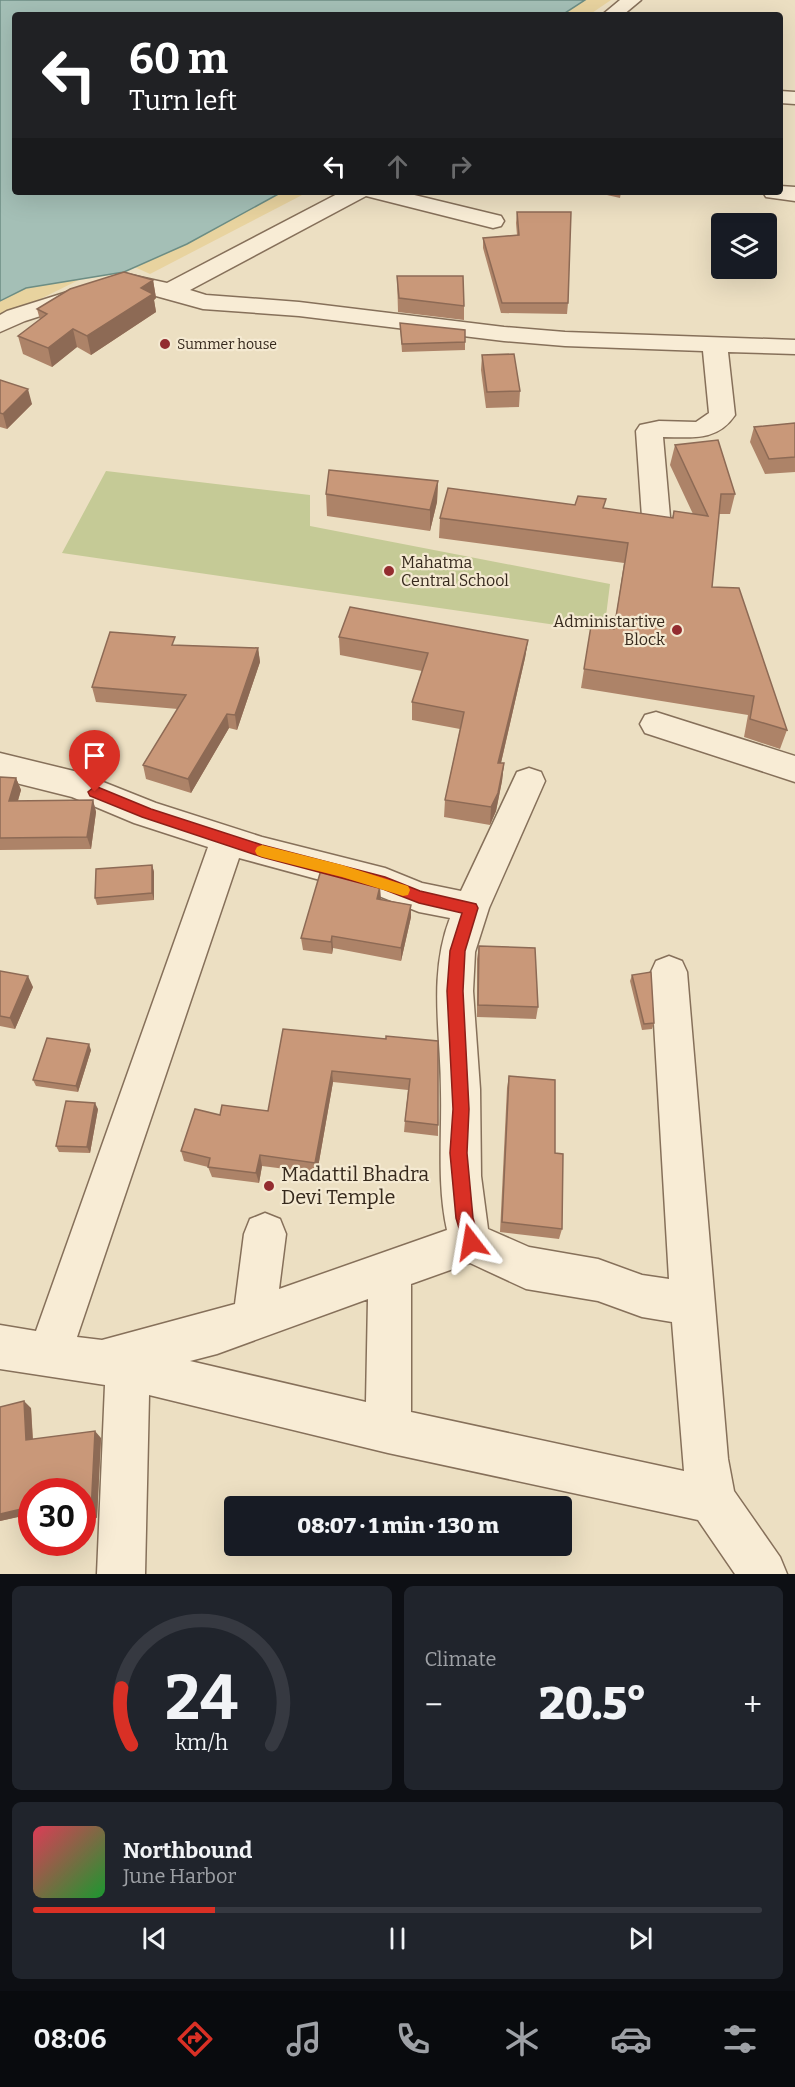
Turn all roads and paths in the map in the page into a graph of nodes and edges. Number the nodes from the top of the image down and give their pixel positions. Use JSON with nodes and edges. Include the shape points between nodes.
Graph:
{"nodes":[{"id":1,"x":632,"y":0,"type":"edge"},
{"id":2,"x":615,"y":12,"type":"edge"},
{"id":3,"x":352,"y":195,"type":"edge"},
{"id":4,"x":387,"y":195,"type":"edge"},
{"id":5,"x":493,"y":221,"type":"dead end"},
{"id":6,"x":170,"y":291,"type":"junction"},
{"id":7,"x":0,"y":325,"type":"edge"},
{"id":8,"x":715,"y":344,"type":"junction"},
{"id":9,"x":795,"y":347,"type":"edge"},
{"id":10,"x":656,"y":517,"type":"edge"},
{"id":11,"x":656,"y":724,"type":"dead end"},
{"id":12,"x":0,"y":766,"type":"edge"},
{"id":13,"x":795,"y":769,"type":"edge"},
{"id":14,"x":529,"y":781,"type":"dead end"},
{"id":15,"x":228,"y":840,"type":"junction"},
{"id":16,"x":471,"y":908,"type":"junction"},
{"id":17,"x":669,"y":972,"type":"dead end"},
{"id":18,"x":265,"y":1234,"type":"dead end"},
{"id":19,"x":471,"y":1242,"type":"junction"},
{"id":20,"x":390,"y":1272,"type":"junction"},
{"id":21,"x":692,"y":1304,"type":"junction"},
{"id":22,"x":254,"y":1319,"type":"junction"},
{"id":23,"x":0,"y":1347,"type":"edge"},
{"id":24,"x":50,"y":1353,"type":"junction"},
{"id":25,"x":115,"y":1366,"type":"junction"},
{"id":26,"x":388,"y":1430,"type":"junction"},
{"id":27,"x":712,"y":1500,"type":"junction"},
{"id":28,"x":121,"y":1574,"type":"edge"},
{"id":29,"x":763,"y":1574,"type":"edge"}],
"edges":[{"from":1,"to":2,"type":"street"},
{"from":3,"to":6,"type":"street"},
{"from":4,"to":5,"type":"street"},
{"from":6,"to":7,"type":"street","via":[[126,281],[16,316]]},
{"from":6,"to":8,"type":"street","via":[[203,302],[309,310],[504,334]]},
{"from":8,"to":9,"type":"street"},
{"from":8,"to":10,"type":"street","via":[[722,415],[713,426],[698,430],[649,431]]},
{"from":11,"to":13,"type":"street"},
{"from":12,"to":15,"type":"street","via":[[78,785]]},
{"from":14,"to":16,"type":"street"},
{"from":15,"to":16,"type":"street","via":[[385,883],[419,897]]},
{"from":15,"to":24,"type":"street"},
{"from":16,"to":19,"type":"street","via":[[457,951],[455,991],[461,1109],[459,1153],[464,1218]]},
{"from":17,"to":21,"type":"street"},
{"from":18,"to":22,"type":"street"},
{"from":19,"to":20,"type":"street"},
{"from":19,"to":21,"type":"street","via":[[526,1268],[598,1280],[642,1296]]},
{"from":20,"to":22,"type":"street"},
{"from":20,"to":26,"type":"street"},
{"from":21,"to":27,"type":"street"},
{"from":22,"to":25,"type":"street"},
{"from":23,"to":24,"type":"street"},
{"from":24,"to":25,"type":"street"},
{"from":25,"to":26,"type":"street"},
{"from":25,"to":28,"type":"street"},
{"from":26,"to":27,"type":"street"},
{"from":27,"to":29,"type":"street"}]}
